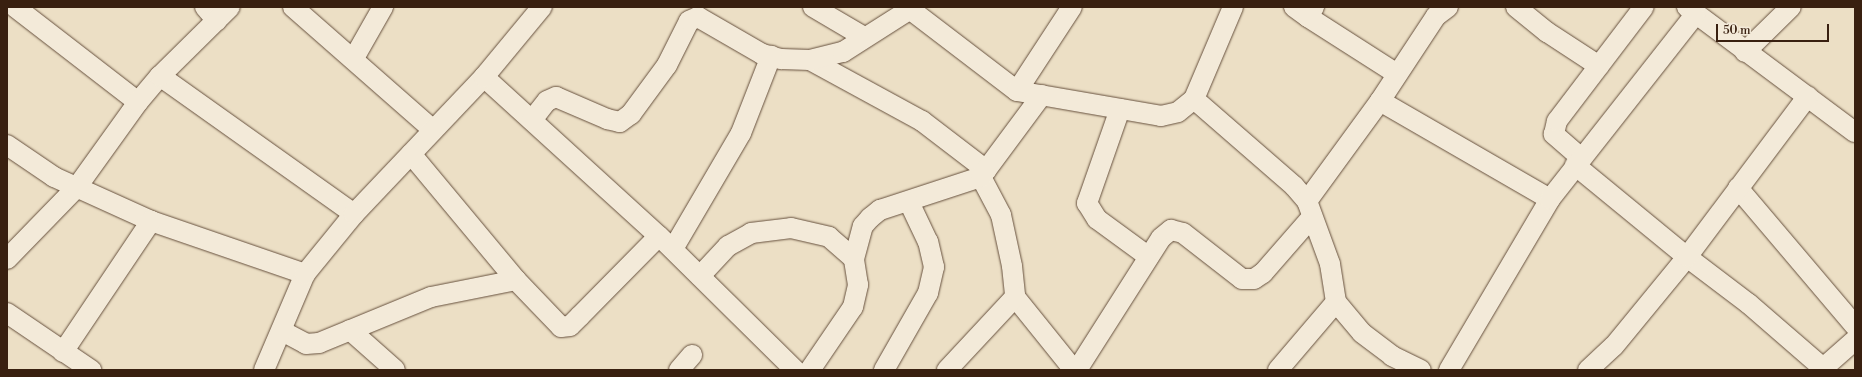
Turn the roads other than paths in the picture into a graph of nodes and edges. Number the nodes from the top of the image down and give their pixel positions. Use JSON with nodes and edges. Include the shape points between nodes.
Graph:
{"nodes":[{"id":1,"x":15,"y":7,"type":"edge"},
{"id":2,"x":293,"y":7,"type":"edge"},
{"id":3,"x":383,"y":7,"type":"edge"},
{"id":4,"x":542,"y":7,"type":"edge"},
{"id":5,"x":813,"y":7,"type":"edge"},
{"id":6,"x":1072,"y":7,"type":"edge"},
{"id":7,"x":1233,"y":7,"type":"edge"},
{"id":8,"x":1516,"y":7,"type":"edge"},
{"id":9,"x":1644,"y":7,"type":"edge"},
{"id":10,"x":1791,"y":7,"type":"edge"},
{"id":11,"x":908,"y":8,"type":"edge"},
{"id":12,"x":1305,"y":10,"type":"edge"},
{"id":13,"x":1436,"y":10,"type":"edge"},
{"id":14,"x":1691,"y":11,"type":"edge"},
{"id":15,"x":218,"y":12,"type":"edge"},
{"id":16,"x":700,"y":12,"type":"edge"},
{"id":17,"x":864,"y":37,"type":"junction"},
{"id":18,"x":1745,"y":52,"type":"junction"},
{"id":19,"x":771,"y":56,"type":"junction"},
{"id":20,"x":354,"y":58,"type":"junction"},
{"id":21,"x":810,"y":60,"type":"junction"},
{"id":22,"x":1599,"y":66,"type":"junction"},
{"id":23,"x":1397,"y":74,"type":"junction"},
{"id":24,"x":160,"y":76,"type":"junction"},
{"id":25,"x":484,"y":77,"type":"junction"},
{"id":26,"x":1017,"y":90,"type":"junction"},
{"id":27,"x":1042,"y":95,"type":"junction"},
{"id":28,"x":1808,"y":96,"type":"junction"},
{"id":29,"x":1194,"y":99,"type":"junction"},
{"id":30,"x":1380,"y":101,"type":"junction"},
{"id":31,"x":138,"y":102,"type":"junction"},
{"id":32,"x":1120,"y":109,"type":"junction"},
{"id":33,"x":532,"y":120,"type":"junction"},
{"id":34,"x":432,"y":129,"type":"junction"},
{"id":35,"x":1855,"y":132,"type":"edge"},
{"id":36,"x":7,"y":145,"type":"edge"},
{"id":37,"x":411,"y":154,"type":"junction"},
{"id":38,"x":1578,"y":161,"type":"junction"},
{"id":39,"x":983,"y":174,"type":"junction"},
{"id":40,"x":77,"y":187,"type":"junction"},
{"id":41,"x":1738,"y":188,"type":"junction"},
{"id":42,"x":1550,"y":199,"type":"junction"},
{"id":43,"x":909,"y":202,"type":"junction"},
{"id":44,"x":1309,"y":210,"type":"junction"},
{"id":45,"x":354,"y":214,"type":"junction"},
{"id":46,"x":151,"y":221,"type":"junction"},
{"id":47,"x":666,"y":243,"type":"junction"},
{"id":48,"x":1687,"y":256,"type":"junction"},
{"id":49,"x":1149,"y":257,"type":"junction"},
{"id":50,"x":7,"y":259,"type":"edge"},
{"id":51,"x":854,"y":259,"type":"junction"},
{"id":52,"x":305,"y":274,"type":"junction"},
{"id":53,"x":700,"y":276,"type":"junction"},
{"id":54,"x":516,"y":280,"type":"junction"},
{"id":55,"x":1015,"y":298,"type":"junction"},
{"id":56,"x":1336,"y":302,"type":"junction"},
{"id":57,"x":7,"y":313,"type":"edge"},
{"id":58,"x":1855,"y":326,"type":"edge"},
{"id":59,"x":350,"y":330,"type":"junction"},
{"id":60,"x":282,"y":331,"type":"junction"},
{"id":61,"x":1855,"y":340,"type":"edge"},
{"id":62,"x":63,"y":352,"type":"junction"},
{"id":63,"x":692,"y":355,"type":"dead end"},
{"id":64,"x":1288,"y":366,"type":"edge"},
{"id":65,"x":1822,"y":369,"type":"edge"},
{"id":66,"x":91,"y":370,"type":"edge"},
{"id":67,"x":264,"y":370,"type":"edge"},
{"id":68,"x":395,"y":370,"type":"edge"},
{"id":69,"x":679,"y":370,"type":"edge"},
{"id":70,"x":795,"y":370,"type":"edge"},
{"id":71,"x":810,"y":370,"type":"edge"},
{"id":72,"x":884,"y":370,"type":"edge"},
{"id":73,"x":947,"y":370,"type":"edge"},
{"id":74,"x":1076,"y":370,"type":"edge"},
{"id":75,"x":1421,"y":370,"type":"edge"},
{"id":76,"x":1449,"y":370,"type":"edge"},
{"id":77,"x":1588,"y":370,"type":"edge"}],
"edges":[{"from":1,"to":31,"type":"street"},
{"from":2,"to":20,"type":"street"},
{"from":3,"to":20,"type":"street"},
{"from":4,"to":25,"type":"street"},
{"from":5,"to":17,"type":"street"},
{"from":6,"to":26,"type":"street"},
{"from":7,"to":29,"type":"street"},
{"from":8,"to":22,"type":"street","via":[[1547,32]]},
{"from":9,"to":22,"type":"street"},
{"from":10,"to":18,"type":"street"},
{"from":11,"to":17,"type":"street"},
{"from":11,"to":26,"type":"street"},
{"from":12,"to":23,"type":"street"},
{"from":13,"to":23,"type":"street"},
{"from":14,"to":18,"type":"street"},
{"from":14,"to":38,"type":"street"},
{"from":15,"to":24,"type":"street"},
{"from":16,"to":19,"type":"street","via":[[762,54]]},
{"from":16,"to":33,"type":"street","via":[[689,21],[667,65],[631,114],[620,122],[556,97],[547,101]]},
{"from":17,"to":21,"type":"street","via":[[843,52]]},
{"from":18,"to":28,"type":"street"},
{"from":19,"to":21,"type":"street"},
{"from":19,"to":47,"type":"street","via":[[740,133]]},
{"from":20,"to":34,"type":"street"},
{"from":21,"to":39,"type":"street","via":[[922,121]]},
{"from":22,"to":38,"type":"street","via":[[1557,121],[1554,129],[1554,134]]},
{"from":23,"to":30,"type":"street"},
{"from":24,"to":31,"type":"street"},
{"from":24,"to":45,"type":"street"},
{"from":25,"to":33,"type":"street"},
{"from":25,"to":34,"type":"street"},
{"from":26,"to":27,"type":"street"},
{"from":27,"to":32,"type":"street"},
{"from":27,"to":39,"type":"street"},
{"from":28,"to":35,"type":"street"},
{"from":28,"to":41,"type":"street"},
{"from":29,"to":32,"type":"street","via":[[1178,112],[1161,116]]},
{"from":29,"to":44,"type":"street","via":[[1294,186]]},
{"from":30,"to":42,"type":"street"},
{"from":30,"to":44,"type":"street"},
{"from":31,"to":40,"type":"street"},
{"from":32,"to":49,"type":"street","via":[[1087,203],[1097,219]]},
{"from":33,"to":47,"type":"street"},
{"from":34,"to":37,"type":"street"},
{"from":36,"to":40,"type":"street","via":[[54,177]]},
{"from":37,"to":45,"type":"street"},
{"from":37,"to":54,"type":"street"},
{"from":38,"to":42,"type":"street"},
{"from":38,"to":48,"type":"street"},
{"from":39,"to":43,"type":"street"},
{"from":39,"to":55,"type":"street","via":[[1001,214],[1012,266]]},
{"from":40,"to":46,"type":"street"},
{"from":40,"to":50,"type":"street"},
{"from":41,"to":48,"type":"street"},
{"from":41,"to":58,"type":"street"},
{"from":42,"to":76,"type":"street"},
{"from":43,"to":51,"type":"street","via":[[880,210],[870,218],[863,226]]},
{"from":43,"to":72,"type":"street","via":[[928,242],[934,266],[928,293]]},
{"from":44,"to":49,"type":"street","via":[[1263,273],[1254,279],[1242,279],[1183,233],[1171,230],[1161,238]]},
{"from":44,"to":56,"type":"street","via":[[1330,264]]},
{"from":45,"to":52,"type":"street"},
{"from":46,"to":52,"type":"street"},
{"from":46,"to":62,"type":"street"},
{"from":47,"to":53,"type":"street"},
{"from":47,"to":54,"type":"street","via":[[570,326],[561,328],[551,320]]},
{"from":48,"to":65,"type":"street","via":[[1750,304]]},
{"from":48,"to":77,"type":"street","via":[[1614,346]]},
{"from":49,"to":74,"type":"street"},
{"from":51,"to":53,"type":"street","via":[[829,237],[791,228],[751,233],[728,246]]},
{"from":51,"to":71,"type":"street","via":[[858,285],[853,307]]},
{"from":52,"to":60,"type":"street"},
{"from":53,"to":70,"type":"street"},
{"from":54,"to":59,"type":"street","via":[[431,297]]},
{"from":55,"to":73,"type":"street"},
{"from":55,"to":74,"type":"street"},
{"from":56,"to":64,"type":"street"},
{"from":56,"to":75,"type":"street","via":[[1362,333],[1392,356]]},
{"from":57,"to":62,"type":"street"},
{"from":59,"to":60,"type":"street","via":[[319,343],[306,344]]},
{"from":59,"to":68,"type":"street"},
{"from":60,"to":67,"type":"street"},
{"from":61,"to":65,"type":"street"},
{"from":62,"to":66,"type":"street"},
{"from":63,"to":69,"type":"street"}]}
